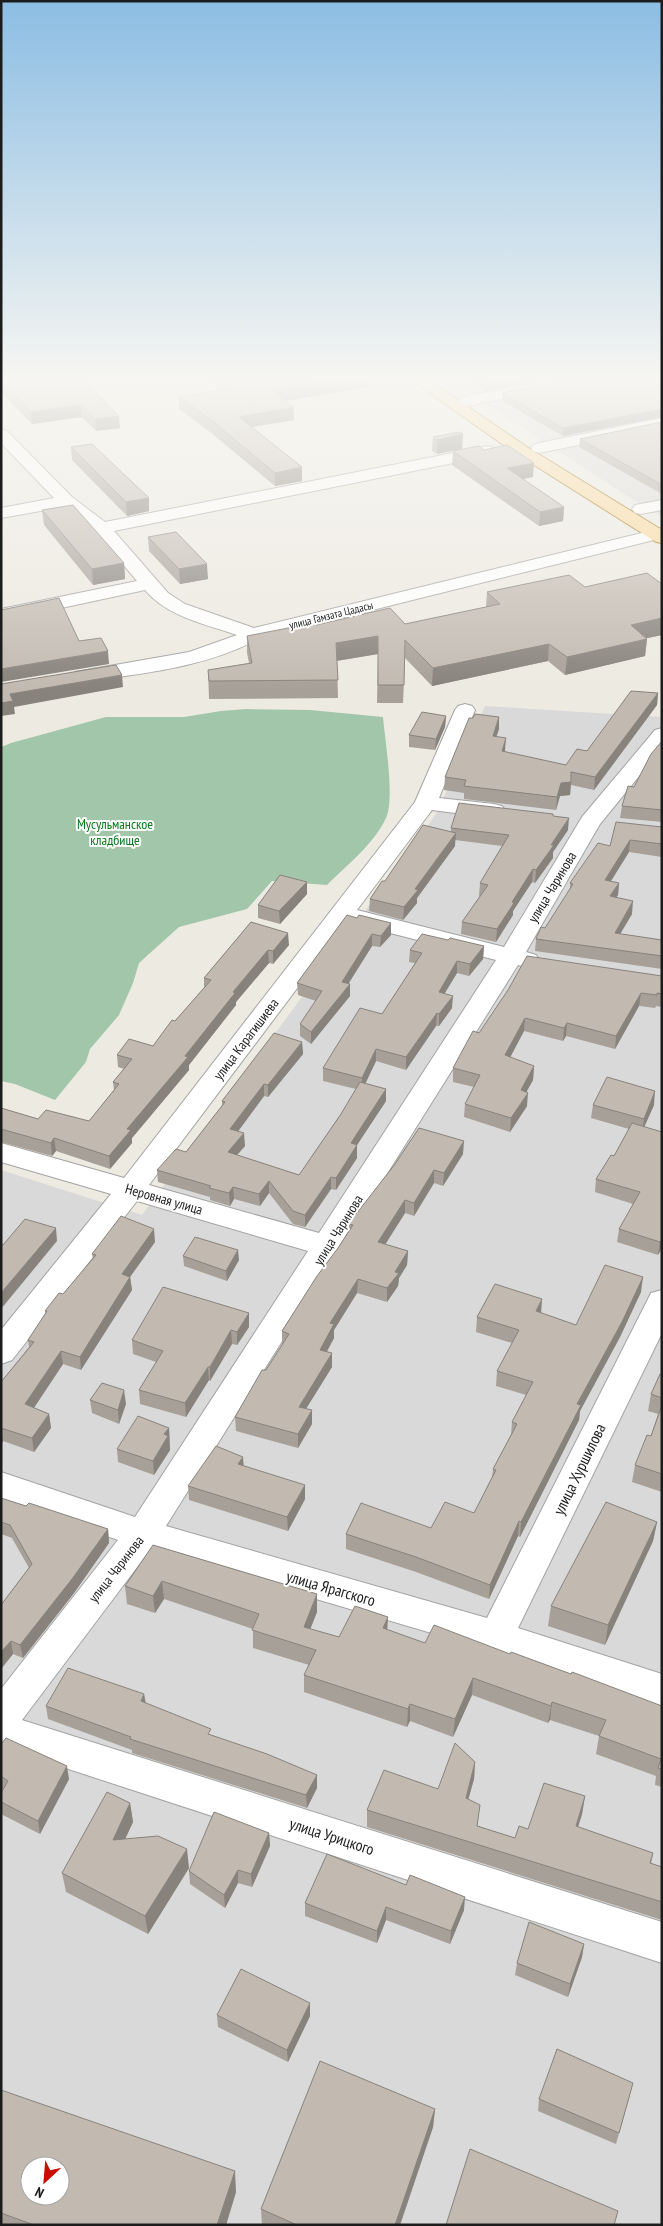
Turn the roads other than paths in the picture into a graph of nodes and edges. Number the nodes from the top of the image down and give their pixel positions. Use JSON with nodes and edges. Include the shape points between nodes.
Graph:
{"nodes":[{"id":1,"x":47,"y":482,"type":"edge"},
{"id":2,"x":332,"y":482,"type":"edge"},
{"id":3,"x":575,"y":482,"type":"edge"},
{"id":4,"x":596,"y":482,"type":"edge"},
{"id":5,"x":66,"y":501,"type":"junction"},
{"id":6,"x":662,"y":505,"type":"edge"},
{"id":7,"x":642,"y":509,"type":"junction"},
{"id":8,"x":1,"y":513,"type":"edge"},
{"id":9,"x":102,"y":528,"type":"junction"},
{"id":10,"x":660,"y":532,"type":"edge"},
{"id":11,"x":149,"y":584,"type":"junction"},
{"id":12,"x":1,"y":614,"type":"edge"},
{"id":13,"x":253,"y":634,"type":"junction"},
{"id":14,"x":68,"y":679,"type":"edge"},
{"id":15,"x":465,"y":710,"type":"dead end"},
{"id":16,"x":662,"y":734,"type":"edge"},
{"id":17,"x":426,"y":803,"type":"junction"},
{"id":18,"x":513,"y":813,"type":"edge"},
{"id":19,"x":342,"y":913,"type":"junction"},
{"id":20,"x":511,"y":956,"type":"junction"},
{"id":21,"x":554,"y":964,"type":"edge"},
{"id":22,"x":1,"y":1152,"type":"edge"},
{"id":23,"x":130,"y":1190,"type":"junction"},
{"id":24,"x":328,"y":1246,"type":"junction"},
{"id":25,"x":662,"y":1301,"type":"edge"},
{"id":26,"x":1,"y":1352,"type":"edge"},
{"id":27,"x":1,"y":1485,"type":"edge"},
{"id":28,"x":143,"y":1534,"type":"junction"},
{"id":29,"x":496,"y":1636,"type":"junction"},
{"id":30,"x":662,"y":1691,"type":"edge"},
{"id":31,"x":1,"y":1718,"type":"edge"},
{"id":32,"x":1,"y":1730,"type":"edge"},
{"id":33,"x":662,"y":1943,"type":"edge"}],
"edges":[{"from":1,"to":5,"type":"street"},
{"from":2,"to":9,"type":"street"},
{"from":3,"to":10,"type":"main road"},
{"from":4,"to":7,"type":"main road"},
{"from":5,"to":8,"type":"street"},
{"from":5,"to":9,"type":"street"},
{"from":6,"to":7,"type":"street"},
{"from":7,"to":10,"type":"main road"},
{"from":9,"to":11,"type":"street"},
{"from":10,"to":13,"type":"street","name":"улица Гамзата Цадасы"},
{"from":11,"to":12,"type":"street"},
{"from":11,"to":13,"type":"street","via":[[178,608]]},
{"from":13,"to":14,"type":"street","name":"улица Гамзата Цадасы","via":[[211,654]]},
{"from":15,"to":17,"type":"street","name":"улица Карагишиева"},
{"from":16,"to":20,"type":"street","name":"улица Чаринова","via":[[593,823]]},
{"from":17,"to":18,"type":"street"},
{"from":17,"to":19,"type":"street","name":"улица Карагишиева"},
{"from":19,"to":20,"type":"street"},
{"from":19,"to":23,"type":"street","name":"улица Карагишиева"},
{"from":20,"to":21,"type":"street"},
{"from":20,"to":24,"type":"street","name":"улица Чаринова"},
{"from":22,"to":23,"type":"street","name":"Неровная улица"},
{"from":23,"to":24,"type":"street","name":"Неровная улица"},
{"from":23,"to":26,"type":"street","name":"улица Карагишиева"},
{"from":24,"to":28,"type":"street","name":"улица Чаринова"},
{"from":25,"to":29,"type":"street","name":"улица Хуршилова"},
{"from":27,"to":28,"type":"street","name":"улица Ярагского"},
{"from":28,"to":29,"type":"street","name":"улица Ярагского"},
{"from":28,"to":31,"type":"street","name":"улица Чаринова"},
{"from":29,"to":30,"type":"street","name":"улица Ярагского"},
{"from":32,"to":33,"type":"street","name":"улица Урицкого"}]}
